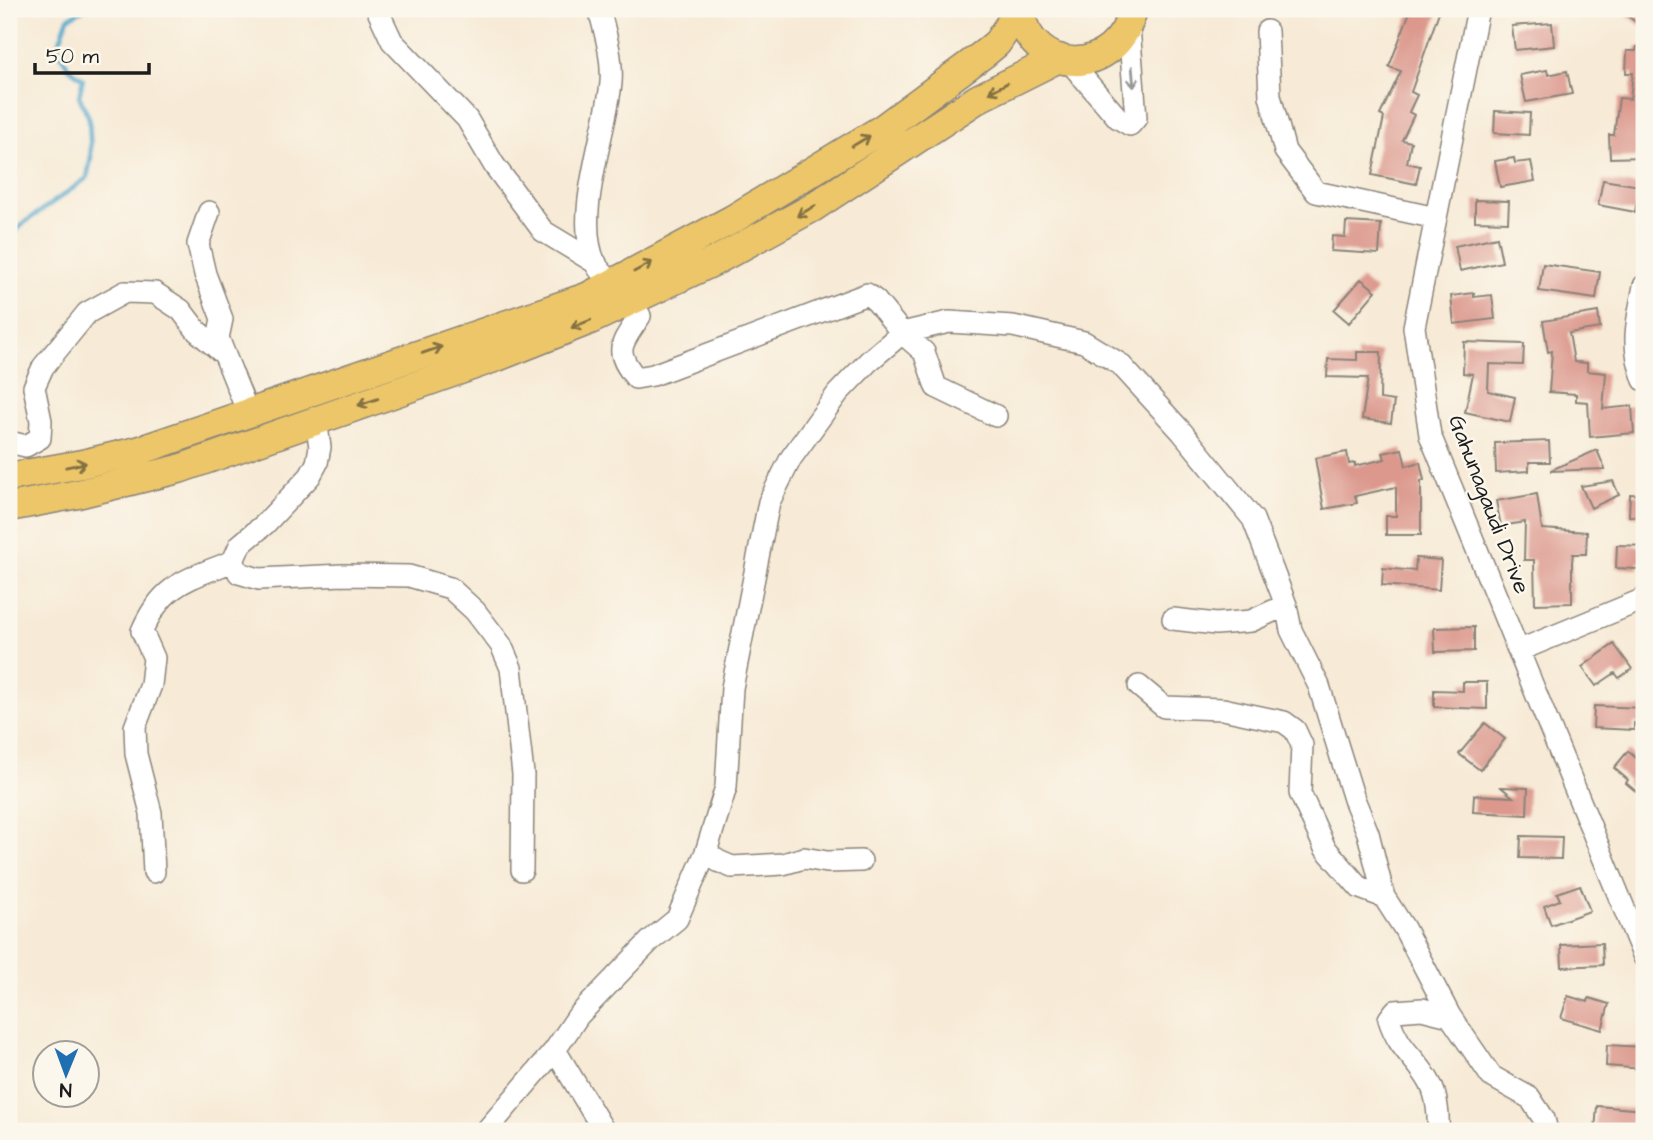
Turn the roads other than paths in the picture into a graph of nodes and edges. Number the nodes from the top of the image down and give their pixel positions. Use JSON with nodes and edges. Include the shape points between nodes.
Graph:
{"nodes":[{"id":1,"x":377,"y":9,"type":"edge"},
{"id":2,"x":599,"y":9,"type":"edge"},
{"id":3,"x":1019,"y":9,"type":"edge"},
{"id":4,"x":1478,"y":9,"type":"edge"},
{"id":5,"x":1131,"y":17,"type":"edge"},
{"id":6,"x":1267,"y":31,"type":"dead end"},
{"id":7,"x":1063,"y":59,"type":"junction"},
{"id":8,"x":209,"y":212,"type":"dead end"},
{"id":9,"x":1436,"y":218,"type":"junction"},
{"id":10,"x":613,"y":282,"type":"junction"},
{"id":11,"x":1644,"y":286,"type":"edge"},
{"id":12,"x":902,"y":333,"type":"junction"},
{"id":13,"x":224,"y":354,"type":"junction"},
{"id":14,"x":1644,"y":380,"type":"edge"},
{"id":15,"x":248,"y":413,"type":"junction"},
{"id":16,"x":996,"y":416,"type":"dead end"},
{"id":17,"x":316,"y":420,"type":"junction"},
{"id":18,"x":9,"y":442,"type":"edge"},
{"id":19,"x":9,"y":477,"type":"edge"},
{"id":20,"x":9,"y":507,"type":"edge"},
{"id":21,"x":233,"y":561,"type":"junction"},
{"id":22,"x":1644,"y":598,"type":"edge"},
{"id":23,"x":1286,"y":605,"type":"junction"},
{"id":24,"x":1173,"y":619,"type":"dead end"},
{"id":25,"x":1520,"y":650,"type":"junction"},
{"id":26,"x":1139,"y":686,"type":"dead end"},
{"id":27,"x":706,"y":852,"type":"junction"},
{"id":28,"x":861,"y":861,"type":"dead end"},
{"id":29,"x":522,"y":870,"type":"dead end"},
{"id":30,"x":154,"y":872,"type":"dead end"},
{"id":31,"x":1384,"y":897,"type":"junction"},
{"id":32,"x":1644,"y":957,"type":"edge"},
{"id":33,"x":1450,"y":1016,"type":"junction"},
{"id":34,"x":555,"y":1050,"type":"junction"},
{"id":35,"x":486,"y":1131,"type":"edge"},
{"id":36,"x":604,"y":1131,"type":"edge"},
{"id":37,"x":1438,"y":1131,"type":"edge"},
{"id":38,"x":1547,"y":1131,"type":"edge"}],
"edges":[{"from":1,"to":10,"type":"street","via":[[392,41],[467,118],[494,165],[543,232]]},
{"from":2,"to":10,"type":"street","via":[[611,81],[588,233]]},
{"from":3,"to":7,"type":"main road","via":[[1032,40]]},
{"from":10,"to":3,"type":"main road","one_way":true,"via":[[733,219],[882,129],[997,43]]},
{"from":4,"to":9,"type":"street","name":"Gahunagaudi Drive"},
{"from":5,"to":7,"type":"main road","via":[[1122,38],[1104,53],[1083,60]]},
{"from":5,"to":7,"type":"street","one_way":true,"via":[[1136,118],[1129,125]]},
{"from":6,"to":9,"type":"street","via":[[1270,96],[1285,150],[1316,192]]},
{"from":7,"to":10,"type":"main road","one_way":true,"via":[[979,98],[811,208],[715,261]]},
{"from":8,"to":13,"type":"street","via":[[198,244],[222,319],[218,338]]},
{"from":9,"to":25,"type":"street","name":"Gahunagaudi Drive","via":[[1414,327],[1430,435]]},
{"from":10,"to":12,"type":"street","via":[[639,316],[621,345],[623,362],[636,378],[867,294]]},
{"from":15,"to":10,"type":"main road","one_way":true,"via":[[587,297]]},
{"from":10,"to":17,"type":"main road","one_way":true,"via":[[590,320]]},
{"from":11,"to":14,"type":"street","via":[[1635,356]]},
{"from":12,"to":16,"type":"street","via":[[924,352],[936,387]]},
{"from":12,"to":23,"type":"street","via":[[949,322],[1013,326],[1084,342],[1120,364],[1253,519]]},
{"from":12,"to":27,"type":"street","via":[[838,393],[791,458],[769,502],[732,688],[726,787]]},
{"from":13,"to":15,"type":"street"},
{"from":13,"to":18,"type":"street","via":[[181,310],[155,293],[125,292],[87,313],[43,367],[34,387],[40,438],[26,446]]},
{"from":19,"to":15,"type":"main road","one_way":true,"via":[[141,450]]},
{"from":17,"to":20,"type":"main road","via":[[179,469]]},
{"from":17,"to":21,"type":"street","via":[[320,447],[310,476],[240,545]]},
{"from":21,"to":29,"type":"street","via":[[239,573],[259,579],[410,576],[450,588],[475,611],[511,668],[523,774]]},
{"from":21,"to":30,"type":"street","via":[[164,593],[142,631],[153,658],[151,685],[135,727],[136,754],[151,813]]},
{"from":22,"to":25,"type":"street"},
{"from":23,"to":24,"type":"street","via":[[1251,621],[1216,624]]},
{"from":23,"to":31,"type":"street","via":[[1291,630],[1319,686],[1368,833]]},
{"from":25,"to":32,"type":"street","name":"Gahunagaudi Drive"},
{"from":26,"to":31,"type":"street","via":[[1164,707],[1223,709],[1284,722],[1295,730],[1302,745],[1300,793],[1325,848],[1360,888]]},
{"from":27,"to":28,"type":"street","via":[[732,867],[804,858]]},
{"from":27,"to":34,"type":"street","via":[[677,919],[578,1016]]},
{"from":31,"to":33,"type":"street"},
{"from":33,"to":37,"type":"street","via":[[1422,1009],[1395,1011],[1389,1019],[1395,1038],[1431,1084]]},
{"from":33,"to":38,"type":"street","via":[[1491,1076],[1531,1098]]},
{"from":34,"to":35,"type":"street"},
{"from":34,"to":36,"type":"street"}]}
